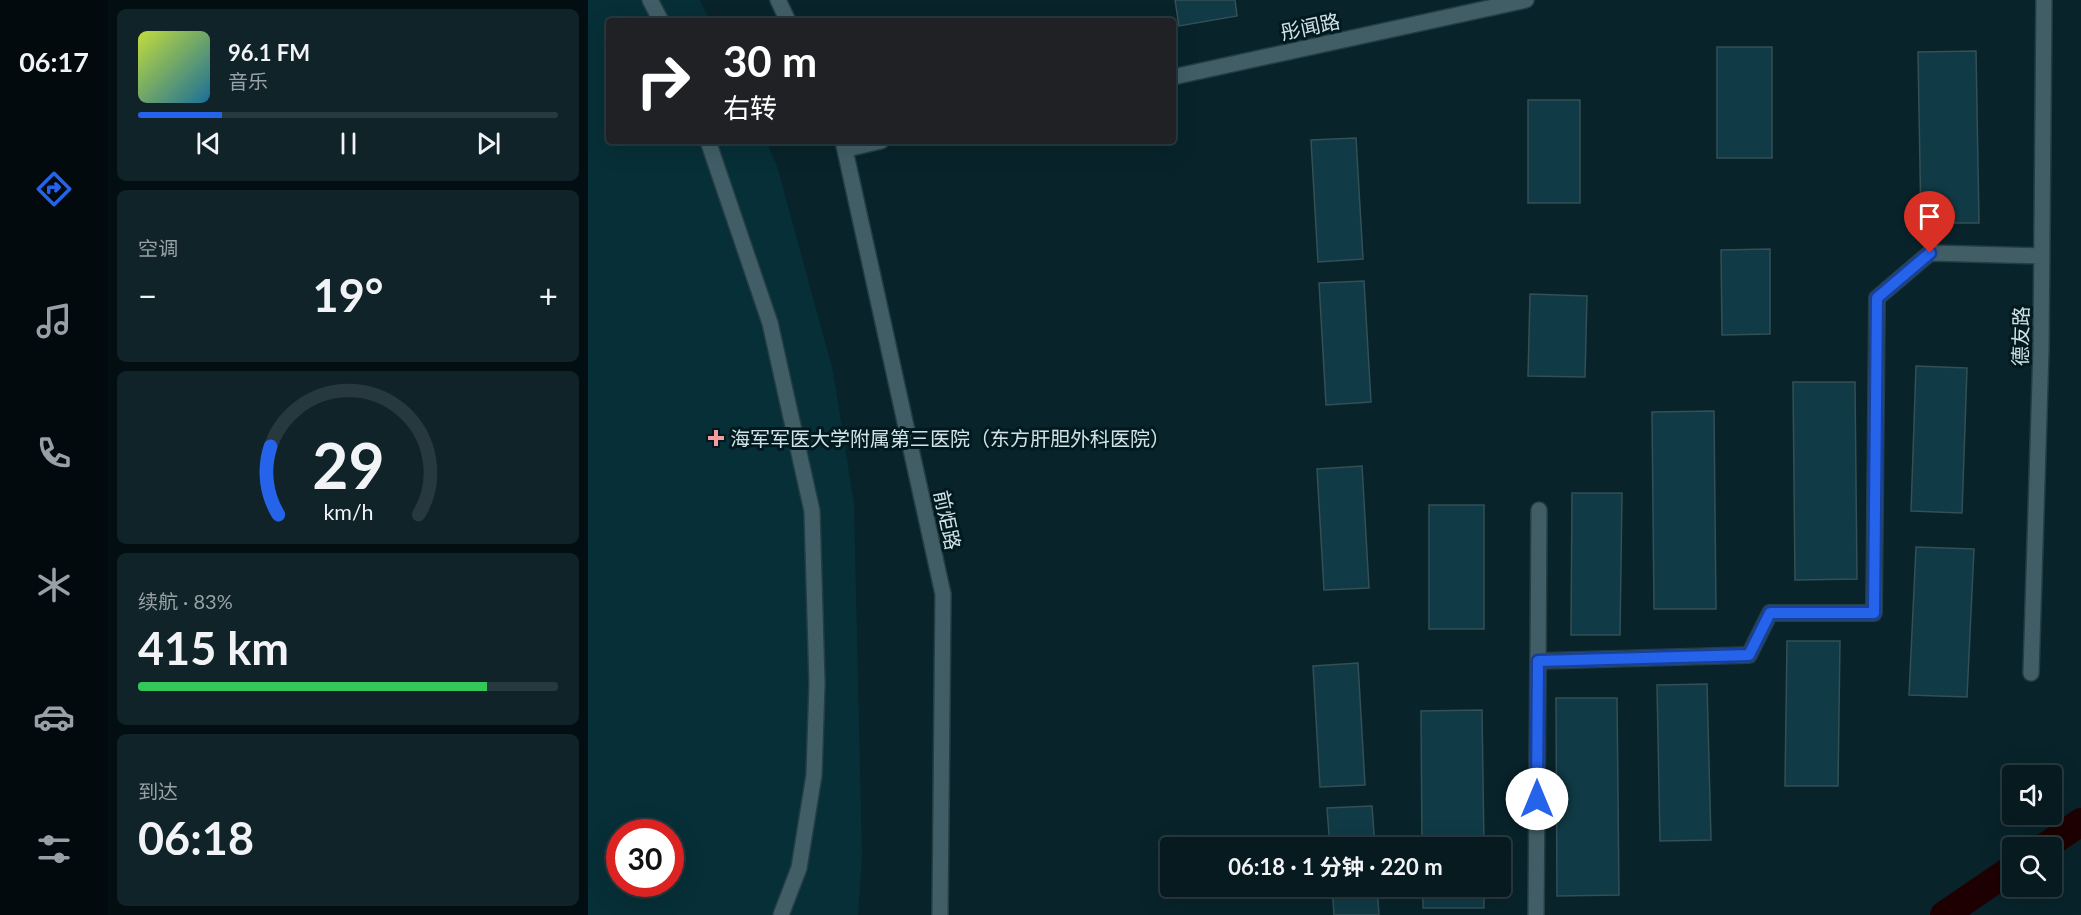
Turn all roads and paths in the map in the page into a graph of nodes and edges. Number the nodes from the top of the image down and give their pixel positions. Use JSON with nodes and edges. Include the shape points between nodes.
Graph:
{"nodes":[{"id":1,"x":650,"y":0,"type":"edge"},
{"id":2,"x":778,"y":0,"type":"edge"},
{"id":3,"x":1526,"y":0,"type":"edge"},
{"id":4,"x":2044,"y":0,"type":"edge"},
{"id":5,"x":659,"y":18,"type":"edge"},
{"id":6,"x":787,"y":18,"type":"edge"},
{"id":7,"x":1176,"y":76,"type":"edge"},
{"id":8,"x":709,"y":144,"type":"edge"},
{"id":9,"x":845,"y":145,"type":"edge"},
{"id":10,"x":2042,"y":256,"type":"junction"},
{"id":11,"x":1539,"y":510,"type":"dead end"},
{"id":12,"x":1538,"y":661,"type":"junction"},
{"id":13,"x":2031,"y":673,"type":"dead end"},
{"id":14,"x":1536,"y":914,"type":"edge"},
{"id":15,"x":781,"y":915,"type":"edge"},
{"id":16,"x":940,"y":915,"type":"edge"}],
"edges":[{"from":1,"to":5,"type":"street"},
{"from":2,"to":6,"type":"street"},
{"from":3,"to":7,"type":"street","name":"彤闻路"},
{"from":4,"to":10,"type":"street","name":"德友路"},
{"from":8,"to":15,"type":"street","via":[[771,323],[812,511],[817,683],[814,775],[799,868]]},
{"from":9,"to":16,"type":"street","name":"前炬路","via":[[943,594]]},
{"from":10,"to":12,"type":"street","via":[[1930,253],[1877,298],[1874,613],[1770,613],[1749,655]]},
{"from":10,"to":13,"type":"street","name":"德友路"},
{"from":11,"to":12,"type":"street"},
{"from":12,"to":14,"type":"street"}]}
